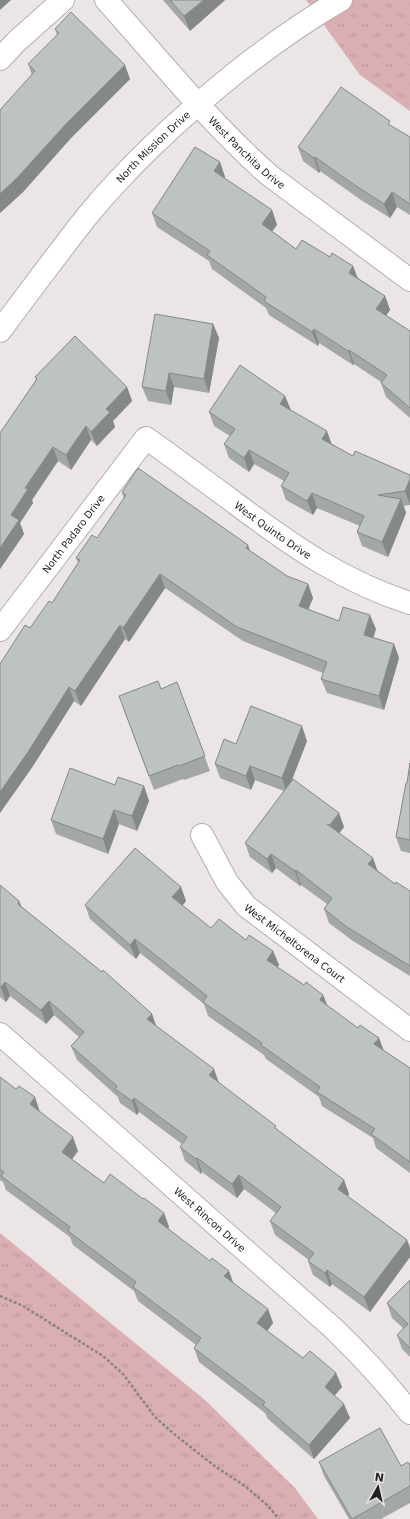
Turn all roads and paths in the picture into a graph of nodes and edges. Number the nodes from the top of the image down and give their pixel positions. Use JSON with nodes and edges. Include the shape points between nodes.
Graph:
{"nodes":[{"id":1,"x":63,"y":0,"type":"edge"},
{"id":2,"x":106,"y":0,"type":"edge"},
{"id":3,"x":341,"y":0,"type":"edge"},
{"id":4,"x":0,"y":59,"type":"edge"},
{"id":5,"x":198,"y":103,"type":"junction"},
{"id":6,"x":410,"y":280,"type":"edge"},
{"id":7,"x":0,"y":331,"type":"edge"},
{"id":8,"x":146,"y":438,"type":"joint"},
{"id":9,"x":410,"y":604,"type":"edge"},
{"id":10,"x":0,"y":630,"type":"edge"},
{"id":11,"x":202,"y":835,"type":"dead end"},
{"id":12,"x":410,"y":1030,"type":"edge"},
{"id":13,"x":0,"y":1034,"type":"edge"},
{"id":14,"x":0,"y":1296,"type":"edge"},
{"id":15,"x":410,"y":1413,"type":"edge"},
{"id":16,"x":279,"y":1519,"type":"edge"}],
"edges":[{"from":1,"to":4,"type":"street"},
{"from":2,"to":5,"type":"street","name":"West Panchita Drive"},
{"from":3,"to":5,"type":"street","name":"North Mission Drive","via":[[293,30]]},
{"from":5,"to":6,"type":"street","name":"West Panchita Drive","via":[[269,175]]},
{"from":5,"to":7,"type":"street","name":"North Mission Drive","via":[[134,164],[89,214]]},
{"from":8,"to":9,"type":"street","name":"West Quinto Drive","via":[[318,562],[354,581]]},
{"from":8,"to":10,"type":"street","name":"North Padaro Drive"},
{"from":11,"to":12,"type":"street","name":"West Micheltorena Court","via":[[228,882],[246,906]]},
{"from":13,"to":15,"type":"street","name":"West Rincon Drive","via":[[333,1328],[389,1386]]},
{"from":14,"to":16,"type":"path","via":[[23,1306],[103,1356],[123,1374],[156,1417],[174,1434],[245,1486],[268,1505]]}]}
